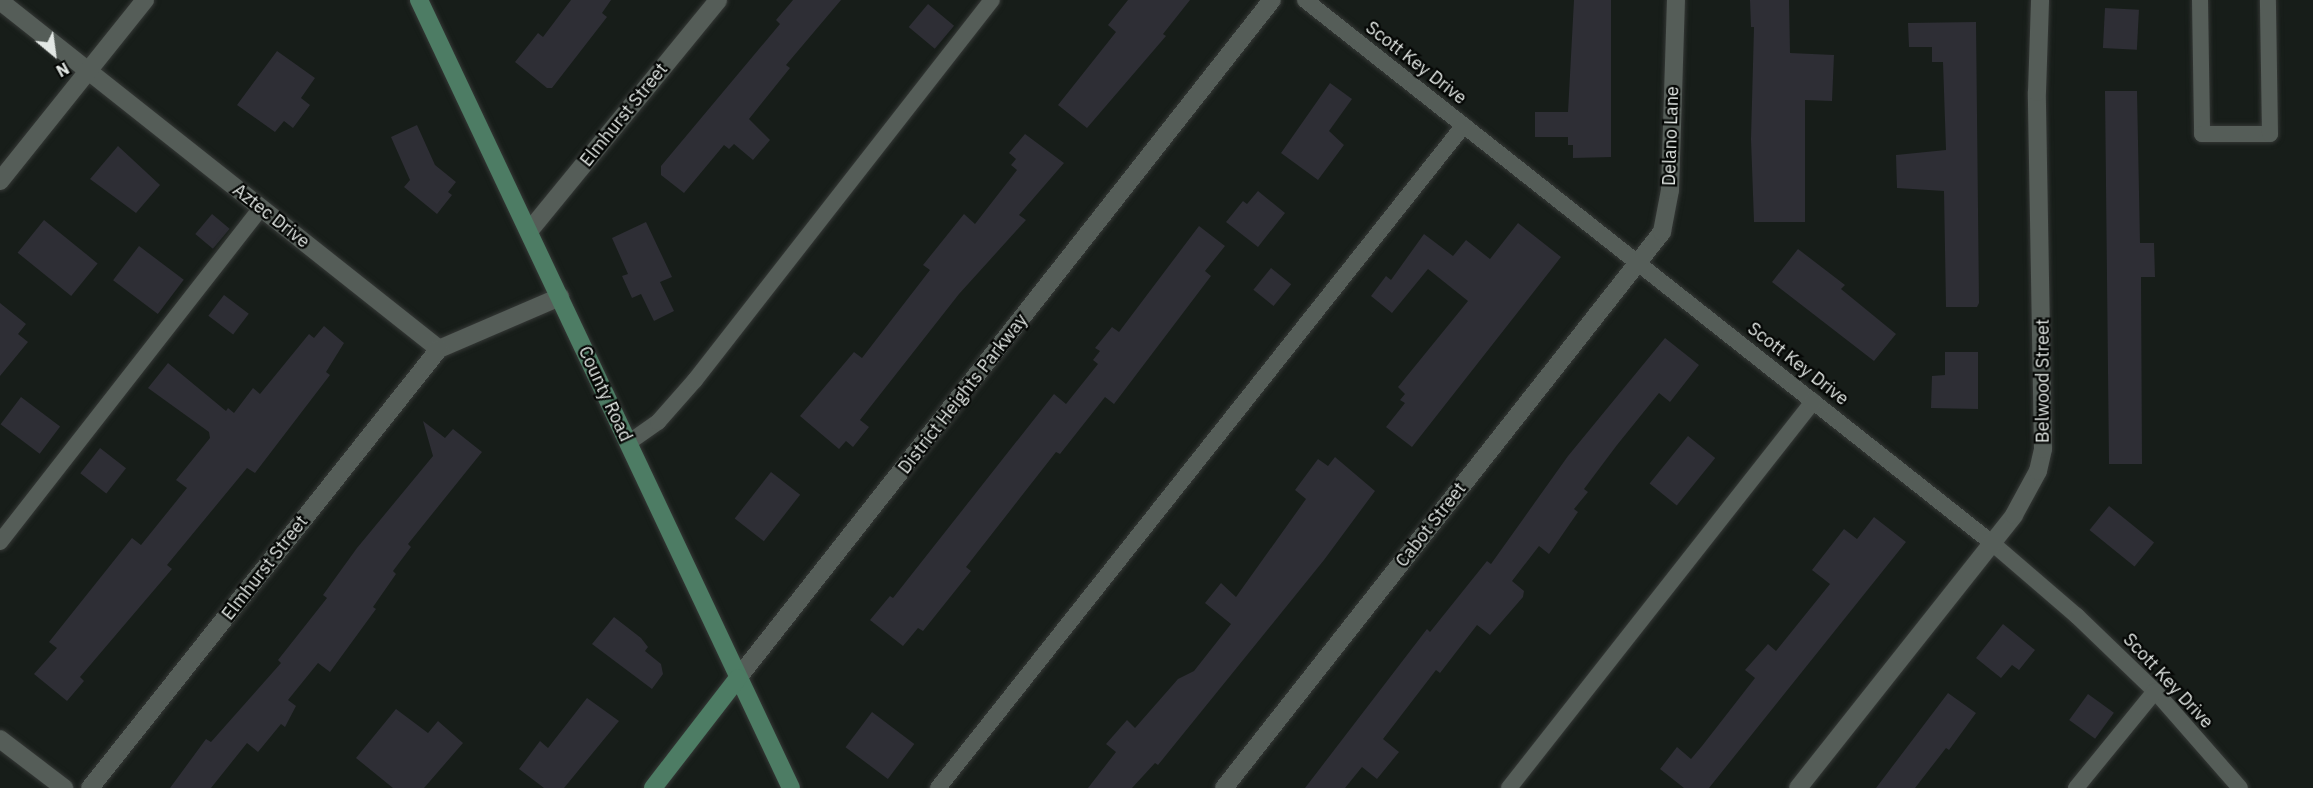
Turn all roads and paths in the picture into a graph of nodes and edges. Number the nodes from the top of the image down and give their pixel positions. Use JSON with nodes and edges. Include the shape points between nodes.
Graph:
{"nodes":[{"id":1,"x":145,"y":0,"type":"edge"},
{"id":2,"x":419,"y":0,"type":"edge"},
{"id":3,"x":718,"y":0,"type":"edge"},
{"id":4,"x":992,"y":0,"type":"edge"},
{"id":5,"x":1272,"y":0,"type":"edge"},
{"id":6,"x":1305,"y":0,"type":"edge"},
{"id":7,"x":1676,"y":0,"type":"edge"},
{"id":8,"x":2040,"y":0,"type":"edge"},
{"id":9,"x":2200,"y":0,"type":"edge"},
{"id":10,"x":2268,"y":0,"type":"edge"},
{"id":11,"x":0,"y":1,"type":"edge"},
{"id":12,"x":88,"y":72,"type":"junction"},
{"id":13,"x":1464,"y":125,"type":"junction"},
{"id":14,"x":0,"y":181,"type":"edge"},
{"id":15,"x":261,"y":208,"type":"junction"},
{"id":16,"x":530,"y":230,"type":"junction"},
{"id":17,"x":1638,"y":263,"type":"junction"},
{"id":18,"x":560,"y":297,"type":"junction"},
{"id":19,"x":439,"y":349,"type":"junction"},
{"id":20,"x":1813,"y":401,"type":"junction"},
{"id":21,"x":628,"y":443,"type":"junction"},
{"id":22,"x":0,"y":542,"type":"edge"},
{"id":23,"x":1992,"y":543,"type":"junction"},
{"id":24,"x":738,"y":678,"type":"junction"},
{"id":25,"x":2155,"y":691,"type":"junction"},
{"id":26,"x":0,"y":739,"type":"edge"},
{"id":27,"x":64,"y":788,"type":"edge"},
{"id":28,"x":90,"y":788,"type":"edge"},
{"id":29,"x":653,"y":788,"type":"edge"},
{"id":30,"x":791,"y":788,"type":"edge"},
{"id":31,"x":938,"y":788,"type":"edge"},
{"id":32,"x":1224,"y":788,"type":"edge"},
{"id":33,"x":1509,"y":788,"type":"edge"},
{"id":34,"x":1798,"y":788,"type":"edge"},
{"id":35,"x":2076,"y":788,"type":"edge"},
{"id":36,"x":2240,"y":788,"type":"edge"}],
"edges":[{"from":1,"to":12,"type":"street"},
{"from":2,"to":16,"type":"street","name":"County Road"},
{"from":3,"to":16,"type":"street","name":"Elmhurst Street"},
{"from":4,"to":21,"type":"lane","via":[[695,380],[658,422]]},
{"from":5,"to":24,"type":"street","name":"District Heights Parkway"},
{"from":6,"to":13,"type":"lane","name":"Scott Key Drive"},
{"from":7,"to":17,"type":"street","name":"Delano Lane","via":[[1670,190],[1662,232]]},
{"from":8,"to":23,"type":"street","name":"Belwood Street","via":[[2037,92],[2043,449],[2028,492]]},
{"from":9,"to":10,"type":"lane","via":[[2202,134],[2270,134]]},
{"from":11,"to":12,"type":"street","name":"Aztec Drive"},
{"from":12,"to":14,"type":"street"},
{"from":12,"to":15,"type":"street","name":"Aztec Drive"},
{"from":13,"to":17,"type":"lane","name":"Scott Key Drive"},
{"from":13,"to":31,"type":"lane"},
{"from":15,"to":19,"type":"street","name":"Aztec Drive"},
{"from":15,"to":22,"type":"lane"},
{"from":16,"to":18,"type":"street","name":"County Road"},
{"from":17,"to":20,"type":"lane","name":"Scott Key Drive"},
{"from":17,"to":32,"type":"street","name":"Cabot Street"},
{"from":18,"to":19,"type":"street"},
{"from":18,"to":21,"type":"street","name":"County Road"},
{"from":19,"to":28,"type":"street","name":"Elmhurst Street"},
{"from":20,"to":23,"type":"lane","name":"Scott Key Drive"},
{"from":20,"to":33,"type":"lane"},
{"from":21,"to":24,"type":"street","name":"County Road"},
{"from":23,"to":25,"type":"lane","name":"Scott Key Drive","via":[[2077,616]]},
{"from":23,"to":34,"type":"street","name":"Belwood Street"},
{"from":24,"to":29,"type":"street","name":"District Heights Parkway"},
{"from":24,"to":30,"type":"street","name":"County Road"},
{"from":25,"to":35,"type":"lane"},
{"from":25,"to":36,"type":"lane","name":"Scott Key Drive"},
{"from":26,"to":27,"type":"street"}]}
